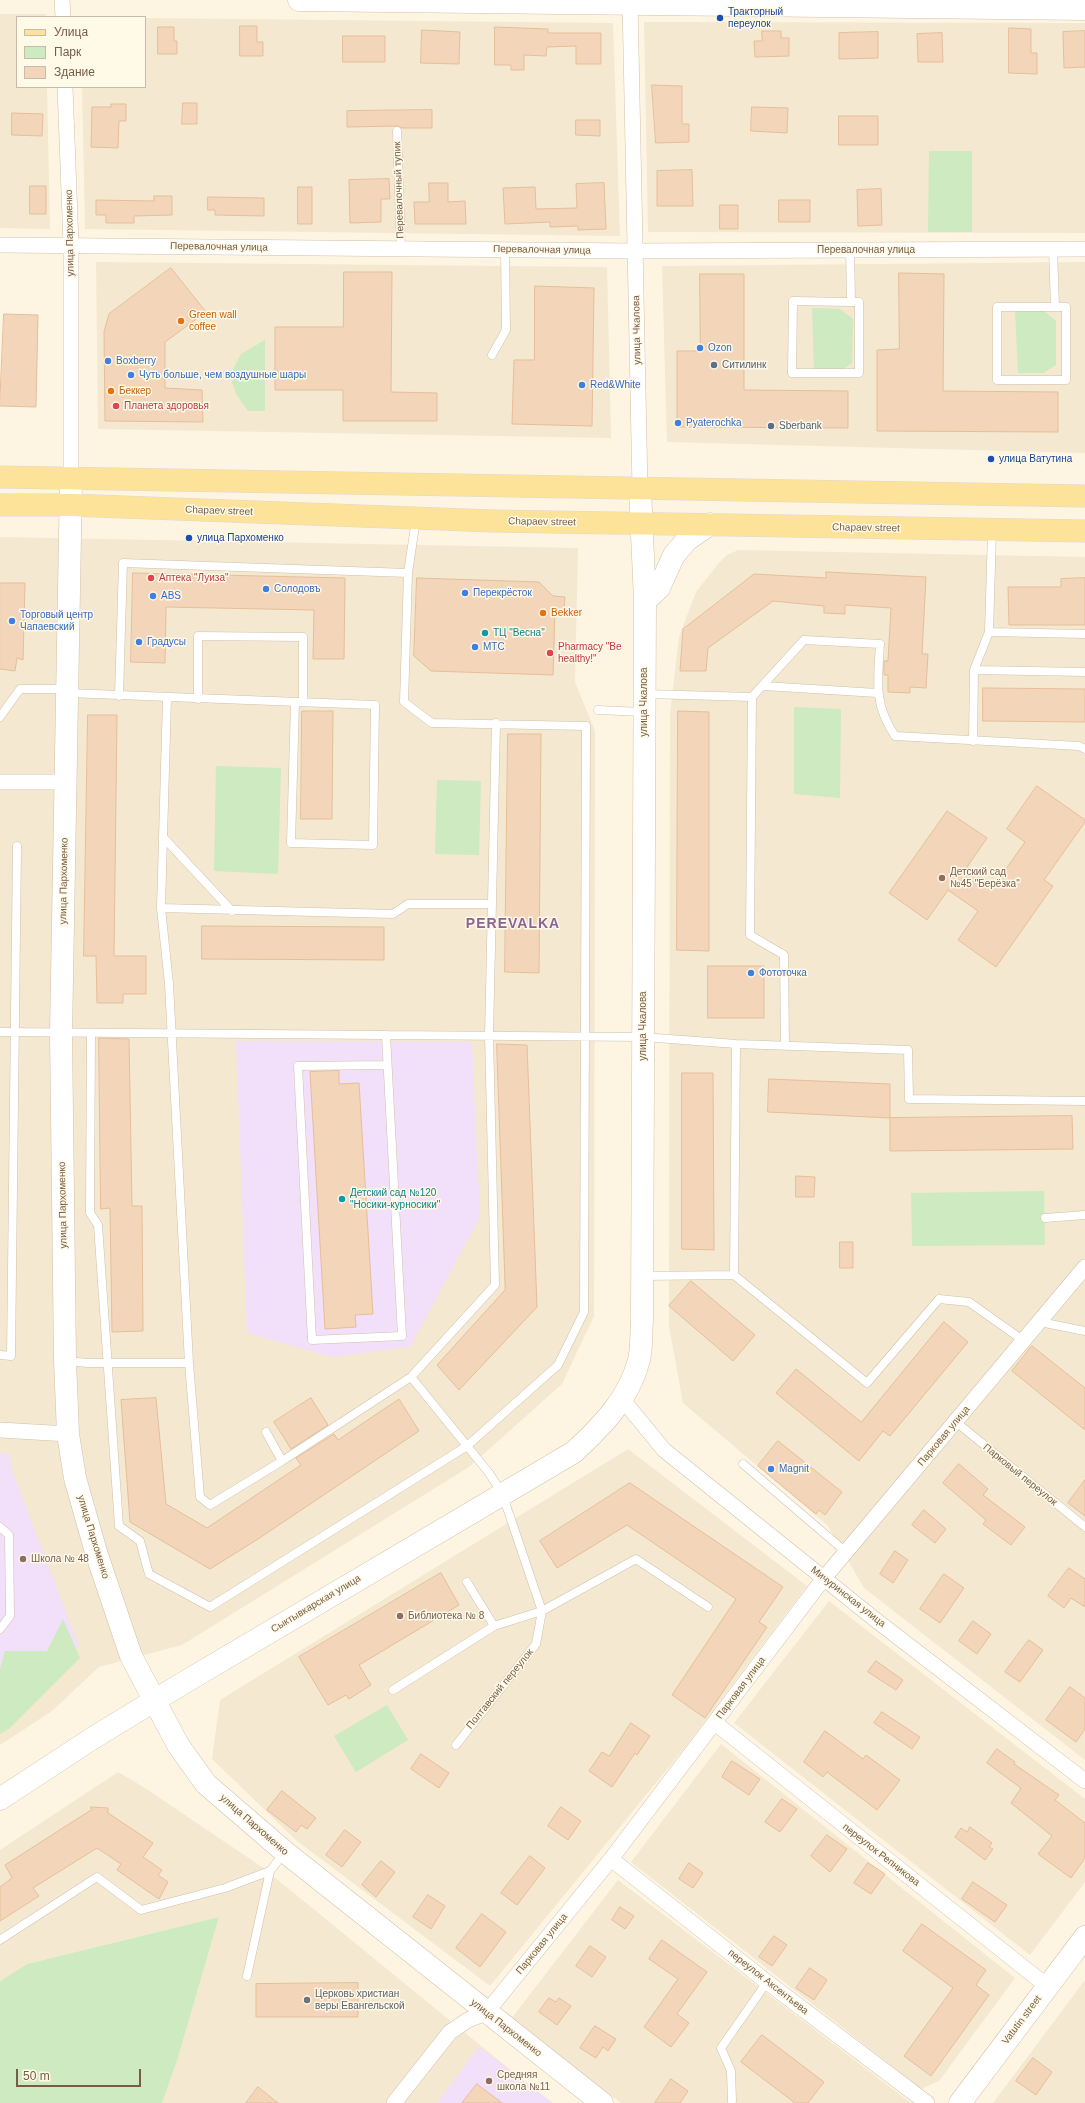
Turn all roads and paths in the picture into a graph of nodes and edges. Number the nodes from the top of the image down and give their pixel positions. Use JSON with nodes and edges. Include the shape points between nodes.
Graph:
{"nodes":[{"id":1,"x":62,"y":0,"type":"edge"},
{"id":2,"x":300,"y":0,"type":"edge"},
{"id":3,"x":630,"y":2,"type":"edge"},
{"id":4,"x":1085,"y":9,"type":"edge"},
{"id":5,"x":63,"y":16,"type":"edge"},
{"id":6,"x":65,"y":88,"type":"edge"},
{"id":7,"x":396,"y":131,"type":"dead end"},
{"id":8,"x":0,"y":245,"type":"edge"},
{"id":9,"x":71,"y":245,"type":"junction"},
{"id":10,"x":401,"y":249,"type":"junction"},
{"id":11,"x":1053,"y":249,"type":"junction"},
{"id":12,"x":1085,"y":249,"type":"edge"},
{"id":13,"x":506,"y":250,"type":"junction"},
{"id":14,"x":850,"y":250,"type":"junction"},
{"id":15,"x":635,"y":251,"type":"junction"},
{"id":16,"x":851,"y":302,"type":"junction"},
{"id":17,"x":1055,"y":307,"type":"junction"},
{"id":18,"x":492,"y":355,"type":"dead end"},
{"id":19,"x":0,"y":477,"type":"edge"},
{"id":20,"x":71,"y":478,"type":"junction"},
{"id":21,"x":640,"y":489,"type":"junction"},
{"id":22,"x":1085,"y":496,"type":"edge"},
{"id":23,"x":0,"y":506,"type":"edge"},
{"id":24,"x":70,"y":506,"type":"junction"},
{"id":25,"x":416,"y":519,"type":"junction"},
{"id":26,"x":643,"y":523,"type":"junction"},
{"id":27,"x":710,"y":524,"type":"junction"},
{"id":28,"x":992,"y":531,"type":"junction"},
{"id":29,"x":1085,"y":531,"type":"edge"},
{"id":30,"x":408,"y":573,"type":"junction"},
{"id":31,"x":645,"y":601,"type":"junction"},
{"id":32,"x":989,"y":632,"type":"junction"},
{"id":33,"x":1085,"y":634,"type":"edge"},
{"id":34,"x":974,"y":670,"type":"junction"},
{"id":35,"x":1085,"y":672,"type":"edge"},
{"id":36,"x":764,"y":686,"type":"junction"},
{"id":37,"x":67,"y":691,"type":"junction"},
{"id":38,"x":877,"y":693,"type":"junction"},
{"id":39,"x":119,"y":696,"type":"junction"},
{"id":40,"x":752,"y":697,"type":"junction"},
{"id":41,"x":167,"y":698,"type":"junction"},
{"id":42,"x":198,"y":699,"type":"junction"},
{"id":43,"x":299,"y":702,"type":"junction"},
{"id":44,"x":644,"y":703,"type":"junction"},
{"id":45,"x":598,"y":710,"type":"dead end"},
{"id":46,"x":0,"y":717,"type":"edge"},
{"id":47,"x":496,"y":723,"type":"junction"},
{"id":48,"x":973,"y":740,"type":"junction"},
{"id":49,"x":1085,"y":749,"type":"edge"},
{"id":50,"x":0,"y":782,"type":"edge"},
{"id":51,"x":65,"y":782,"type":"junction"},
{"id":52,"x":163,"y":837,"type":"junction"},
{"id":53,"x":17,"y":846,"type":"dead end"},
{"id":54,"x":492,"y":904,"type":"junction"},
{"id":55,"x":161,"y":908,"type":"junction"},
{"id":56,"x":232,"y":911,"type":"junction"},
{"id":57,"x":0,"y":1032,"type":"edge"},
{"id":58,"x":14,"y":1032,"type":"junction"},
{"id":59,"x":61,"y":1032,"type":"junction"},
{"id":60,"x":91,"y":1033,"type":"junction"},
{"id":61,"x":172,"y":1033,"type":"junction"},
{"id":62,"x":386,"y":1035,"type":"junction"},
{"id":63,"x":489,"y":1036,"type":"junction"},
{"id":64,"x":584,"y":1036,"type":"junction"},
{"id":65,"x":643,"y":1037,"type":"junction"},
{"id":66,"x":736,"y":1044,"type":"junction"},
{"id":67,"x":785,"y":1045,"type":"junction"},
{"id":68,"x":386,"y":1065,"type":"junction"},
{"id":69,"x":1085,"y":1100,"type":"edge"},
{"id":70,"x":1085,"y":1216,"type":"edge"},
{"id":71,"x":1045,"y":1218,"type":"dead end"},
{"id":72,"x":1084,"y":1269,"type":"edge"},
{"id":73,"x":734,"y":1275,"type":"junction"},
{"id":74,"x":643,"y":1276,"type":"junction"},
{"id":75,"x":1040,"y":1322,"type":"junction"},
{"id":76,"x":1085,"y":1331,"type":"edge"},
{"id":77,"x":1024,"y":1341,"type":"junction"},
{"id":78,"x":0,"y":1355,"type":"edge"},
{"id":79,"x":65,"y":1360,"type":"junction"},
{"id":80,"x":107,"y":1363,"type":"junction"},
{"id":81,"x":189,"y":1363,"type":"junction"},
{"id":82,"x":411,"y":1377,"type":"junction"},
{"id":83,"x":623,"y":1400,"type":"junction"},
{"id":84,"x":956,"y":1422,"type":"junction"},
{"id":85,"x":0,"y":1430,"type":"edge"},
{"id":86,"x":266,"y":1432,"type":"dead end"},
{"id":87,"x":68,"y":1434,"type":"junction"},
{"id":88,"x":467,"y":1446,"type":"junction"},
{"id":89,"x":282,"y":1461,"type":"junction"},
{"id":90,"x":744,"y":1464,"type":"dead end"},
{"id":91,"x":502,"y":1493,"type":"junction"},
{"id":92,"x":0,"y":1527,"type":"edge"},
{"id":93,"x":1085,"y":1527,"type":"edge"},
{"id":94,"x":846,"y":1552,"type":"junction"},
{"id":95,"x":824,"y":1578,"type":"junction"},
{"id":96,"x":467,"y":1582,"type":"dead end"},
{"id":97,"x":708,"y":1607,"type":"dead end"},
{"id":98,"x":542,"y":1611,"type":"junction"},
{"id":99,"x":494,"y":1626,"type":"junction"},
{"id":100,"x":0,"y":1629,"type":"edge"},
{"id":101,"x":393,"y":1690,"type":"dead end"},
{"id":102,"x":155,"y":1701,"type":"junction"},
{"id":103,"x":715,"y":1723,"type":"junction"},
{"id":104,"x":456,"y":1745,"type":"dead end"},
{"id":105,"x":1085,"y":1781,"type":"edge"},
{"id":106,"x":0,"y":1799,"type":"edge"},
{"id":107,"x":285,"y":1852,"type":"junction"},
{"id":108,"x":611,"y":1859,"type":"junction"},
{"id":109,"x":270,"y":1871,"type":"junction"},
{"id":110,"x":1085,"y":1937,"type":"edge"},
{"id":111,"x":0,"y":1940,"type":"edge"},
{"id":112,"x":247,"y":1976,"type":"dead end"},
{"id":113,"x":767,"y":1982,"type":"junction"},
{"id":114,"x":1047,"y":1986,"type":"junction"},
{"id":115,"x":486,"y":2012,"type":"junction"},
{"id":116,"x":733,"y":2102,"type":"edge"},
{"id":117,"x":394,"y":2103,"type":"edge"},
{"id":118,"x":602,"y":2103,"type":"edge"},
{"id":119,"x":927,"y":2103,"type":"edge"},
{"id":120,"x":960,"y":2103,"type":"edge"}],
"edges":[{"from":1,"to":5,"type":"street"},
{"from":2,"to":3,"type":"main road"},
{"from":3,"to":4,"type":"main road"},
{"from":3,"to":15,"type":"street","name":"улица Чкалова"},
{"from":6,"to":9,"type":"street","name":"улица Пархоменко"},
{"from":7,"to":10,"type":"lane","name":"Перевалочный тупик"},
{"from":8,"to":9,"type":"street","name":"Перевалочная улица"},
{"from":9,"to":10,"type":"street","name":"Перевалочная улица"},
{"from":9,"to":20,"type":"street","name":"улица Пархоменко"},
{"from":10,"to":13,"type":"street","name":"Перевалочная улица"},
{"from":11,"to":12,"type":"street","name":"Перевалочная улица"},
{"from":11,"to":14,"type":"street","name":"Перевалочная улица"},
{"from":11,"to":17,"type":"lane"},
{"from":13,"to":15,"type":"street","name":"Перевалочная улица"},
{"from":13,"to":18,"type":"lane","via":[[506,330]]},
{"from":14,"to":15,"type":"street","name":"Перевалочная улица"},
{"from":14,"to":16,"type":"lane"},
{"from":15,"to":21,"type":"street","name":"улица Чкалова"},
{"from":16,"to":16,"type":"lane","via":[[793,301],[792,373],[858,373],[859,302]]},
{"from":17,"to":17,"type":"lane","via":[[997,307],[997,380],[1066,380],[1066,307]]},
{"from":19,"to":20,"type":"main road"},
{"from":20,"to":21,"type":"main road"},
{"from":20,"to":24,"type":"main road","name":"улица Пархоменко"},
{"from":21,"to":22,"type":"main road"},
{"from":21,"to":26,"type":"main road","name":"улица Чкалова"},
{"from":23,"to":24,"type":"main road","name":"Chapaev street"},
{"from":24,"to":25,"type":"main road","name":"Chapaev street"},
{"from":24,"to":37,"type":"main road","name":"улица Пархоменко"},
{"from":25,"to":26,"type":"main road","name":"Chapaev street"},
{"from":25,"to":30,"type":"lane"},
{"from":26,"to":27,"type":"main road","name":"Chapaev street"},
{"from":26,"to":31,"type":"main road","name":"улица Чкалова"},
{"from":27,"to":28,"type":"main road","name":"Chapaev street"},
{"from":27,"to":31,"type":"main road","via":[[687,540],[674,556],[660,588]]},
{"from":28,"to":29,"type":"main road","name":"Chapaev street"},
{"from":28,"to":32,"type":"lane"},
{"from":30,"to":39,"type":"lane","via":[[123,563]]},
{"from":30,"to":47,"type":"lane","via":[[404,702],[432,723]]},
{"from":31,"to":44,"type":"main road","name":"улица Чкалова"},
{"from":32,"to":33,"type":"lane"},
{"from":32,"to":34,"type":"lane"},
{"from":34,"to":35,"type":"lane"},
{"from":34,"to":48,"type":"lane"},
{"from":36,"to":38,"type":"lane"},
{"from":36,"to":38,"type":"lane","via":[[804,640],[880,644]]},
{"from":36,"to":40,"type":"lane"},
{"from":37,"to":39,"type":"lane"},
{"from":37,"to":46,"type":"lane","via":[[20,689]]},
{"from":37,"to":51,"type":"main road","name":"улица Пархоменко"},
{"from":38,"to":48,"type":"lane","via":[[884,721],[895,736]]},
{"from":39,"to":41,"type":"lane"},
{"from":40,"to":44,"type":"lane"},
{"from":40,"to":67,"type":"lane","via":[[750,935],[784,955]]},
{"from":41,"to":42,"type":"lane"},
{"from":41,"to":52,"type":"lane"},
{"from":42,"to":43,"type":"lane"},
{"from":42,"to":43,"type":"lane","via":[[198,636],[303,637]]},
{"from":43,"to":43,"type":"lane","via":[[375,705],[373,845],[291,843]]},
{"from":44,"to":45,"type":"lane"},
{"from":44,"to":65,"type":"main road","name":"улица Чкалова"},
{"from":47,"to":54,"type":"lane"},
{"from":47,"to":64,"type":"lane","via":[[586,726]]},
{"from":48,"to":49,"type":"lane","via":[[1079,746]]},
{"from":50,"to":51,"type":"street"},
{"from":51,"to":59,"type":"main road","name":"улица Пархоменко"},
{"from":52,"to":55,"type":"lane"},
{"from":52,"to":56,"type":"lane"},
{"from":53,"to":58,"type":"lane"},
{"from":54,"to":56,"type":"lane","via":[[408,904],[393,914]]},
{"from":54,"to":63,"type":"lane"},
{"from":55,"to":56,"type":"lane"},
{"from":55,"to":61,"type":"lane"},
{"from":57,"to":58,"type":"lane"},
{"from":58,"to":59,"type":"lane"},
{"from":58,"to":78,"type":"lane","via":[[11,1356]]},
{"from":59,"to":60,"type":"lane"},
{"from":59,"to":79,"type":"main road","name":"улица Пархоменко"},
{"from":60,"to":61,"type":"lane"},
{"from":60,"to":80,"type":"lane","via":[[90,1213],[98,1225]]},
{"from":61,"to":62,"type":"lane"},
{"from":61,"to":81,"type":"lane"},
{"from":62,"to":63,"type":"lane"},
{"from":62,"to":68,"type":"lane"},
{"from":63,"to":64,"type":"lane"},
{"from":63,"to":82,"type":"lane","via":[[495,1285]]},
{"from":64,"to":65,"type":"lane"},
{"from":64,"to":88,"type":"lane","via":[[584,1312],[558,1365]]},
{"from":65,"to":66,"type":"lane"},
{"from":65,"to":74,"type":"main road","name":"улица Чкалова"},
{"from":66,"to":67,"type":"lane"},
{"from":66,"to":73,"type":"lane"},
{"from":67,"to":69,"type":"lane","via":[[908,1050],[909,1099]]},
{"from":68,"to":68,"type":"lane","via":[[402,1336],[312,1340],[298,1066]]},
{"from":70,"to":71,"type":"lane"},
{"from":72,"to":75,"type":"street","name":"Парковая улица"},
{"from":73,"to":74,"type":"lane"},
{"from":73,"to":77,"type":"lane","via":[[867,1383],[939,1299],[969,1302]]},
{"from":74,"to":83,"type":"main road","name":"улица Чкалова","via":[[639,1360]]},
{"from":75,"to":76,"type":"lane"},
{"from":75,"to":77,"type":"street","name":"Парковая улица"},
{"from":77,"to":84,"type":"street","name":"Парковая улица"},
{"from":79,"to":80,"type":"lane"},
{"from":79,"to":87,"type":"main road","name":"улица Пархоменко"},
{"from":80,"to":81,"type":"lane"},
{"from":80,"to":88,"type":"lane","via":[[119,1526],[140,1541],[149,1574],[210,1607]]},
{"from":81,"to":89,"type":"lane","via":[[200,1497],[210,1504]]},
{"from":82,"to":88,"type":"lane","name":"Полтавский переулок"},
{"from":82,"to":89,"type":"lane"},
{"from":83,"to":91,"type":"main road","name":"Сыктывкарская улица","via":[[601,1427],[574,1452]]},
{"from":83,"to":95,"type":"street","name":"Мичуринская улица","via":[[664,1450]]},
{"from":84,"to":93,"type":"lane","name":"Парковый переулок"},
{"from":84,"to":94,"type":"street","name":"Парковая улица"},
{"from":85,"to":87,"type":"street"},
{"from":86,"to":89,"type":"lane"},
{"from":87,"to":102,"type":"main road","name":"улица Пархоменко","via":[[75,1478],[96,1552],[131,1656]]},
{"from":88,"to":91,"type":"lane","name":"Полтавский переулок"},
{"from":90,"to":94,"type":"lane"},
{"from":91,"to":98,"type":"lane","name":"Полтавский переулок"},
{"from":91,"to":102,"type":"main road","name":"Сыктывкарская улица"},
{"from":92,"to":100,"type":"lane","via":[[9,1535],[10,1616]]},
{"from":94,"to":95,"type":"street","name":"Парковая улица"},
{"from":95,"to":103,"type":"street","name":"Парковая улица"},
{"from":95,"to":105,"type":"street","name":"Мичуринская улица"},
{"from":96,"to":99,"type":"lane"},
{"from":97,"to":98,"type":"lane","via":[[636,1559]]},
{"from":98,"to":99,"type":"lane"},
{"from":98,"to":104,"type":"lane","name":"Полтавский переулок","via":[[536,1644]]},
{"from":99,"to":101,"type":"lane"},
{"from":102,"to":106,"type":"main road","name":"Сыктывкарская улица"},
{"from":102,"to":107,"type":"main road","name":"улица Пархоменко","via":[[178,1745],[206,1784]]},
{"from":103,"to":108,"type":"street","name":"Парковая улица"},
{"from":103,"to":114,"type":"street","name":"переулок Репникова"},
{"from":107,"to":109,"type":"lane"},
{"from":107,"to":115,"type":"main road","name":"улица Пархоменко"},
{"from":108,"to":113,"type":"street","name":"переулок Аксентьева"},
{"from":108,"to":115,"type":"street","name":"Парковая улица"},
{"from":109,"to":111,"type":"lane","via":[[225,1888],[141,1910],[97,1877]]},
{"from":109,"to":112,"type":"lane"},
{"from":110,"to":114,"type":"main road","name":"Vatutin street"},
{"from":113,"to":116,"type":"lane","via":[[721,2048],[731,2071]]},
{"from":113,"to":119,"type":"street","name":"переулок Аксентьева"},
{"from":114,"to":120,"type":"main road","name":"Vatutin street"},
{"from":115,"to":117,"type":"street","name":"Парковая улица","via":[[450,2032]]},
{"from":115,"to":118,"type":"main road","name":"улица Пархоменко"}]}
